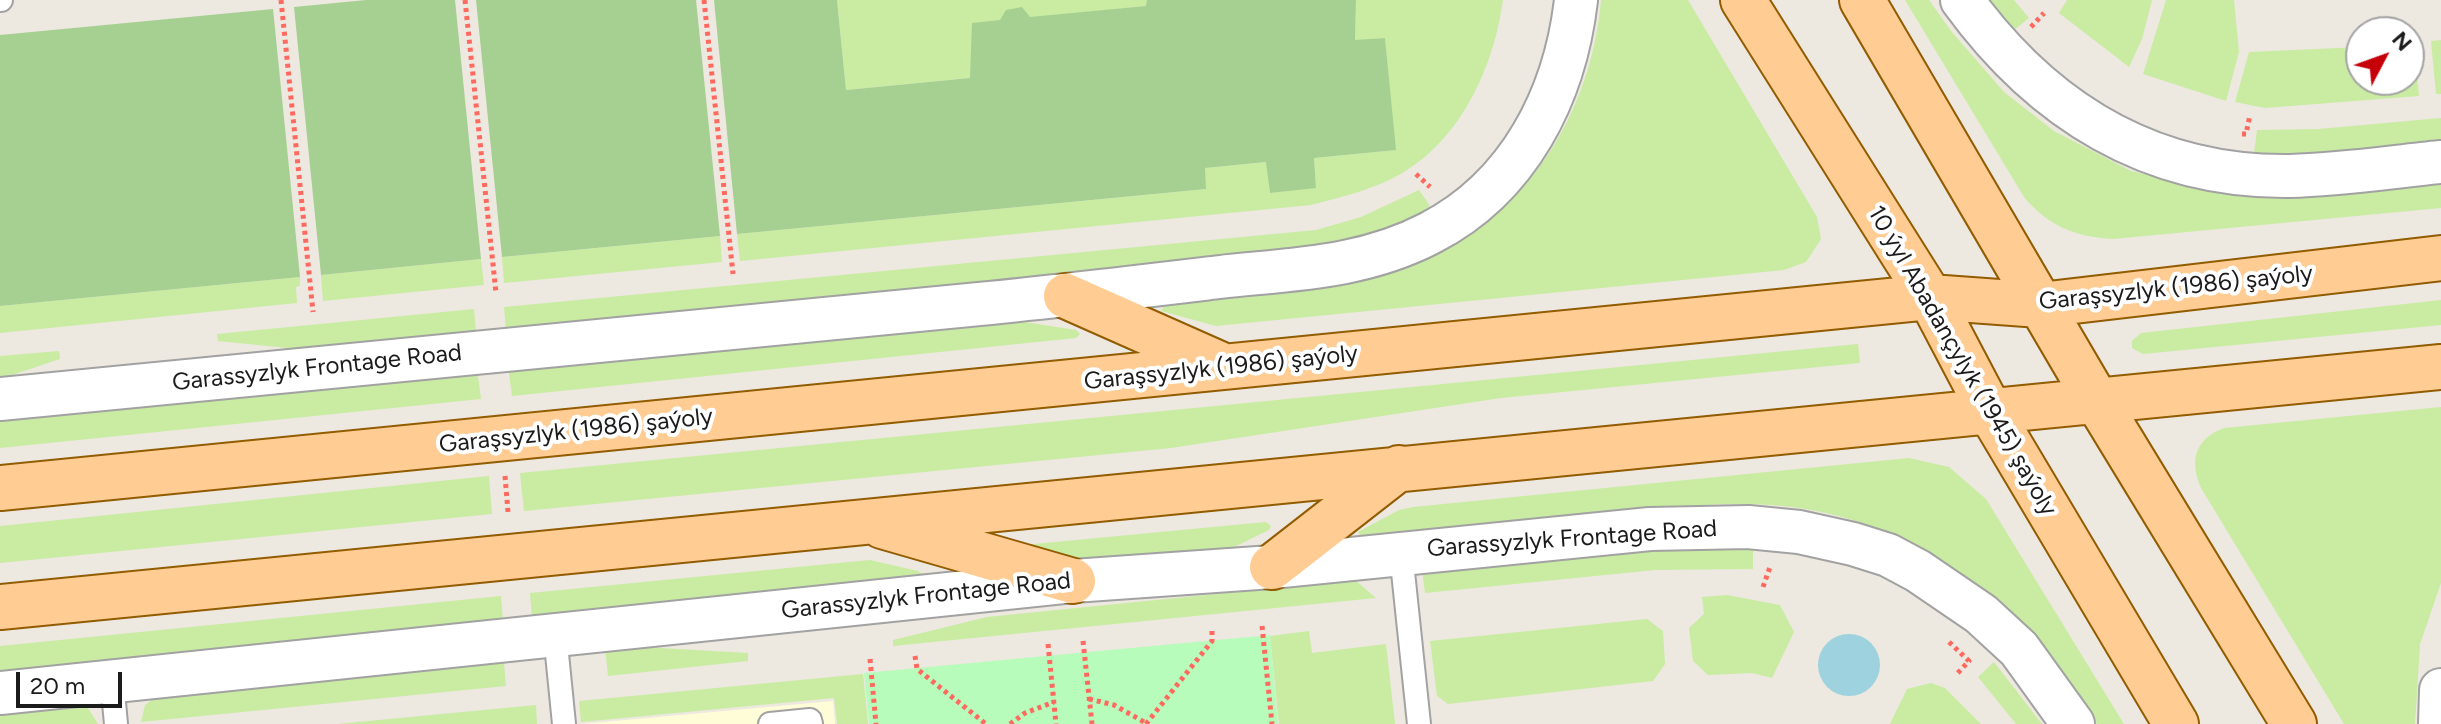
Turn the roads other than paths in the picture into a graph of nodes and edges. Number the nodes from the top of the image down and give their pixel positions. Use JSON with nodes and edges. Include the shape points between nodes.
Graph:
{"nodes":[{"id":1,"x":1576,"y":0,"type":"edge"},
{"id":2,"x":1743,"y":0,"type":"edge"},
{"id":3,"x":1862,"y":0,"type":"edge"},
{"id":4,"x":1962,"y":0,"type":"edge"},
{"id":5,"x":2441,"y":162,"type":"edge"},
{"id":6,"x":2441,"y":258,"type":"edge"},
{"id":7,"x":1066,"y":296,"type":"junction"},
{"id":8,"x":1930,"y":297,"type":"junction"},
{"id":9,"x":2040,"y":305,"type":"junction"},
{"id":10,"x":1226,"y":367,"type":"junction"},
{"id":11,"x":2441,"y":367,"type":"edge"},
{"id":12,"x":0,"y":399,"type":"edge"},
{"id":13,"x":2097,"y":401,"type":"junction"},
{"id":14,"x":1991,"y":413,"type":"junction"},
{"id":15,"x":1399,"y":468,"type":"junction"},
{"id":16,"x":0,"y":488,"type":"edge"},
{"id":17,"x":861,"y":520,"type":"junction"},
{"id":18,"x":1401,"y":553,"type":"junction"},
{"id":19,"x":1272,"y":567,"type":"junction"},
{"id":20,"x":1073,"y":581,"type":"junction"},
{"id":21,"x":0,"y":607,"type":"edge"},
{"id":22,"x":555,"y":634,"type":"junction"},
{"id":23,"x":112,"y":681,"type":"junction"},
{"id":24,"x":2441,"y":690,"type":"edge"},
{"id":25,"x":0,"y":693,"type":"edge"},
{"id":26,"x":116,"y":724,"type":"edge"},
{"id":27,"x":564,"y":724,"type":"edge"},
{"id":28,"x":770,"y":724,"type":"edge"},
{"id":29,"x":811,"y":724,"type":"edge"},
{"id":30,"x":1419,"y":724,"type":"edge"},
{"id":31,"x":2073,"y":724,"type":"edge"},
{"id":32,"x":2176,"y":724,"type":"edge"},
{"id":33,"x":2294,"y":724,"type":"edge"},
{"id":34,"x":2440,"y":724,"type":"edge"}],
"edges":[{"from":1,"to":7,"type":"street","name":"Garassyzlyk Frontage Road","via":[[1559,84],[1539,127],[1495,185],[1436,230],[1394,250],[1329,266]]},
{"from":2,"to":8,"type":"main road","name":"10 ýyl Abadançylyk (1945) şaýoly"},
{"from":3,"to":9,"type":"main road"},
{"from":4,"to":5,"type":"street","via":[[2022,72],[2081,119],[2154,153],[2199,168],[2290,176]]},
{"from":6,"to":9,"type":"main road","name":"Garaşsyzlyk (1986) şaýoly"},
{"from":7,"to":10,"type":"main road"},
{"from":7,"to":12,"type":"street","name":"Garassyzlyk Frontage Road"},
{"from":8,"to":9,"type":"main road","name":"Garaşsyzlyk (1986) şaýoly"},
{"from":8,"to":10,"type":"main road","name":"Garaşsyzlyk (1986) şaýoly"},
{"from":8,"to":14,"type":"main road","name":"10 ýyl Abadançylyk (1945) şaýoly"},
{"from":9,"to":13,"type":"main road"},
{"from":10,"to":16,"type":"main road","name":"Garaşsyzlyk (1986) şaýoly"},
{"from":11,"to":13,"type":"main road"},
{"from":13,"to":14,"type":"main road"},
{"from":13,"to":33,"type":"main road"},
{"from":14,"to":15,"type":"main road"},
{"from":14,"to":32,"type":"main road","name":"10 ýyl Abadançylyk (1945) şaýoly"},
{"from":15,"to":17,"type":"main road"},
{"from":15,"to":19,"type":"main road"},
{"from":17,"to":20,"type":"main road"},
{"from":17,"to":21,"type":"main road"},
{"from":18,"to":19,"type":"street","name":"Garassyzlyk Frontage Road"},
{"from":18,"to":30,"type":"lane"},
{"from":18,"to":31,"type":"street","name":"Garassyzlyk Frontage Road","via":[[1701,527],[1799,532],[1853,544],[1918,571],[1981,614],[2019,649]]},
{"from":19,"to":20,"type":"street","name":"Garassyzlyk Frontage Road"},
{"from":20,"to":22,"type":"street","name":"Garassyzlyk Frontage Road"},
{"from":22,"to":23,"type":"street","name":"Garassyzlyk Frontage Road"},
{"from":22,"to":27,"type":"lane"},
{"from":23,"to":25,"type":"street","name":"Garassyzlyk Frontage Road"},
{"from":23,"to":26,"type":"lane"},
{"from":24,"to":34,"type":"street"},
{"from":28,"to":29,"type":"lane"}]}
